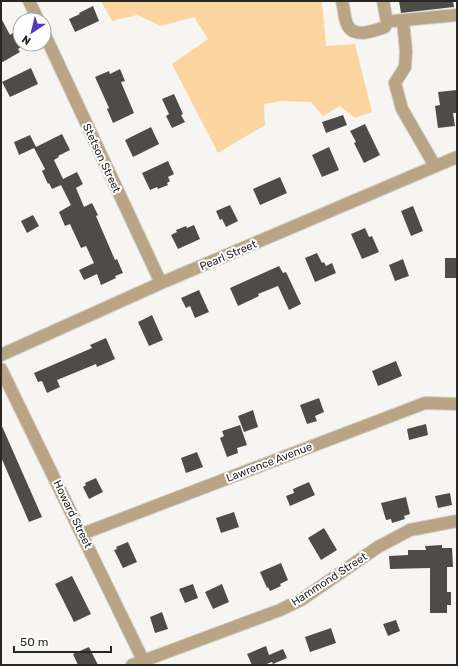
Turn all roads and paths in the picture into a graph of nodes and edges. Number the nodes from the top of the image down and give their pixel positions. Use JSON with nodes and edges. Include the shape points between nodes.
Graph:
{"nodes":[{"id":1,"x":29,"y":1,"type":"edge"},
{"id":2,"x":342,"y":1,"type":"edge"},
{"id":3,"x":383,"y":1,"type":"edge"},
{"id":4,"x":34,"y":12,"type":"edge"},
{"id":5,"x":457,"y":16,"type":"edge"},
{"id":6,"x":403,"y":21,"type":"junction"},
{"id":7,"x":387,"y":22,"type":"junction"},
{"id":8,"x":52,"y":50,"type":"edge"},
{"id":9,"x":457,"y":157,"type":"edge"},
{"id":10,"x":436,"y":166,"type":"junction"},
{"id":11,"x":161,"y":283,"type":"junction"},
{"id":12,"x":1,"y":355,"type":"edge"},
{"id":13,"x":1,"y":369,"type":"edge"},
{"id":14,"x":457,"y":404,"type":"edge"},
{"id":15,"x":457,"y":521,"type":"edge"},
{"id":16,"x":82,"y":534,"type":"junction"},
{"id":17,"x":138,"y":663,"type":"edge"}],
"edges":[{"from":1,"to":4,"type":"street"},
{"from":2,"to":7,"type":"street","via":[[347,24],[355,32],[366,33],[385,27]]},
{"from":3,"to":7,"type":"street"},
{"from":5,"to":6,"type":"street"},
{"from":6,"to":7,"type":"street"},
{"from":6,"to":10,"type":"street","via":[[405,67],[395,83],[402,108]]},
{"from":8,"to":11,"type":"street","name":"Stetson Street"},
{"from":9,"to":10,"type":"street","name":"Pearl Street"},
{"from":10,"to":11,"type":"street","name":"Pearl Street"},
{"from":11,"to":12,"type":"street","name":"Pearl Street"},
{"from":13,"to":16,"type":"street","name":"Howard Street"},
{"from":14,"to":16,"type":"street","name":"Lawrence Avenue","via":[[425,403]]},
{"from":15,"to":17,"type":"street","name":"Hammond Street","via":[[410,530],[378,547],[301,600]]},
{"from":16,"to":17,"type":"street","name":"Howard Street"}]}
